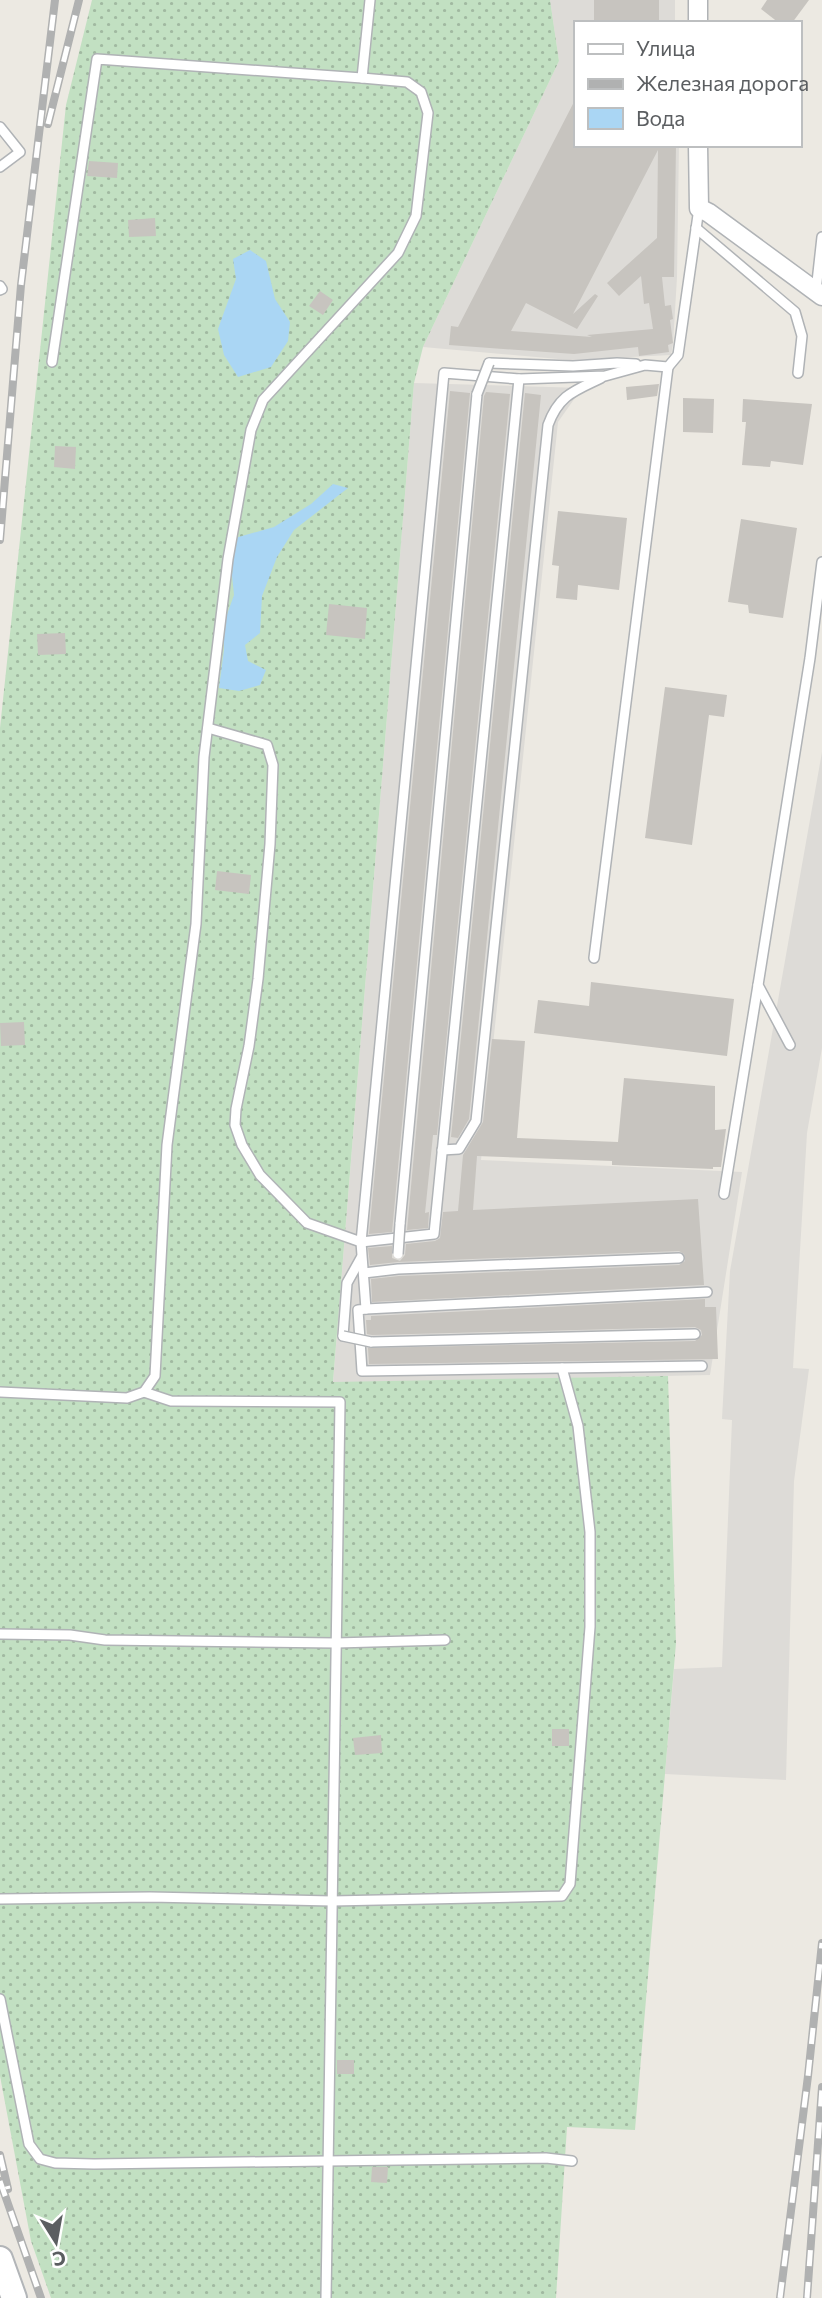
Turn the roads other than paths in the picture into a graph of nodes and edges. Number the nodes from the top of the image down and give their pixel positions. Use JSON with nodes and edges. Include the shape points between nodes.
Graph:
{"nodes":[{"id":1,"x":370,"y":0,"type":"edge"},
{"id":2,"x":698,"y":0,"type":"edge"},
{"id":3,"x":698,"y":21,"type":"edge"},
{"id":4,"x":362,"y":78,"type":"junction"},
{"id":5,"x":0,"y":127,"type":"edge"},
{"id":6,"x":698,"y":147,"type":"edge"},
{"id":7,"x":0,"y":167,"type":"edge"},
{"id":8,"x":699,"y":208,"type":"junction"},
{"id":9,"x":696,"y":228,"type":"junction"},
{"id":10,"x":822,"y":237,"type":"edge"},
{"id":11,"x":819,"y":293,"type":"edge"},
{"id":12,"x":52,"y":362,"type":"dead end"},
{"id":13,"x":645,"y":365,"type":"junction"},
{"id":14,"x":668,"y":367,"type":"junction"},
{"id":15,"x":798,"y":373,"type":"dead end"},
{"id":16,"x":605,"y":376,"type":"junction"},
{"id":17,"x":519,"y":379,"type":"junction"},
{"id":18,"x":822,"y":562,"type":"edge"},
{"id":19,"x":208,"y":728,"type":"junction"},
{"id":20,"x":594,"y":958,"type":"dead end"},
{"id":21,"x":758,"y":985,"type":"junction"},
{"id":22,"x":790,"y":1045,"type":"dead end"},
{"id":23,"x":442,"y":1150,"type":"junction"},
{"id":24,"x":724,"y":1194,"type":"dead end"},
{"id":25,"x":362,"y":1242,"type":"junction"},
{"id":26,"x":361,"y":1258,"type":"junction"},
{"id":27,"x":679,"y":1258,"type":"dead end"},
{"id":28,"x":398,"y":1269,"type":"junction"},
{"id":29,"x":364,"y":1273,"type":"junction"},
{"id":30,"x":707,"y":1292,"type":"dead end"},
{"id":31,"x":366,"y":1309,"type":"junction"},
{"id":32,"x":695,"y":1334,"type":"dead end"},
{"id":33,"x":702,"y":1366,"type":"dead end"},
{"id":34,"x":562,"y":1368,"type":"junction"},
{"id":35,"x":0,"y":1392,"type":"edge"},
{"id":36,"x":144,"y":1392,"type":"junction"},
{"id":37,"x":0,"y":1634,"type":"edge"},
{"id":38,"x":445,"y":1640,"type":"dead end"},
{"id":39,"x":336,"y":1643,"type":"junction"},
{"id":40,"x":0,"y":1899,"type":"edge"},
{"id":41,"x":332,"y":1900,"type":"junction"},
{"id":42,"x":0,"y":1999,"type":"edge"},
{"id":43,"x":329,"y":2160,"type":"junction"},
{"id":44,"x":572,"y":2161,"type":"dead end"},
{"id":45,"x":0,"y":2259,"type":"edge"},
{"id":46,"x":14,"y":2298,"type":"edge"},
{"id":47,"x":326,"y":2298,"type":"edge"}],
"edges":[{"from":1,"to":4,"type":"lane"},
{"from":2,"to":3,"type":"street"},
{"from":4,"to":12,"type":"lane","via":[[97,59]]},
{"from":4,"to":19,"type":"lane","via":[[407,82],[421,92],[428,113],[416,216],[398,253],[263,400],[251,430],[228,559]]},
{"from":5,"to":7,"type":"lane","via":[[20,152]]},
{"from":6,"to":8,"type":"street"},
{"from":8,"to":9,"type":"lane"},
{"from":8,"to":11,"type":"street"},
{"from":9,"to":14,"type":"lane","via":[[678,355]]},
{"from":9,"to":15,"type":"lane","via":[[796,312],[802,336]]},
{"from":10,"to":11,"type":"lane"},
{"from":13,"to":14,"type":"lane"},
{"from":13,"to":16,"type":"lane"},
{"from":13,"to":28,"type":"lane","bridge":true,"via":[[489,363],[477,394]]},
{"from":14,"to":20,"type":"lane"},
{"from":16,"to":17,"type":"lane"},
{"from":16,"to":23,"type":"lane","via":[[569,393],[555,407],[548,425],[476,1121],[459,1149]]},
{"from":17,"to":23,"type":"lane"},
{"from":17,"to":25,"type":"lane","via":[[444,373]]},
{"from":18,"to":21,"type":"lane"},
{"from":19,"to":25,"type":"lane","via":[[267,745],[272,765],[258,979],[235,1125],[260,1175],[307,1223]]},
{"from":19,"to":36,"type":"lane","via":[[195,924],[167,1145],[155,1376]]},
{"from":21,"to":22,"type":"lane"},
{"from":21,"to":24,"type":"lane"},
{"from":23,"to":25,"type":"lane","via":[[434,1234]]},
{"from":25,"to":26,"type":"lane"},
{"from":26,"to":29,"type":"lane"},
{"from":26,"to":32,"type":"lane","bridge":true,"via":[[347,1283],[343,1336],[371,1342]]},
{"from":27,"to":28,"type":"lane"},
{"from":28,"to":29,"type":"lane"},
{"from":29,"to":31,"type":"lane"},
{"from":30,"to":31,"type":"lane"},
{"from":31,"to":34,"type":"lane","via":[[358,1310],[362,1371]]},
{"from":33,"to":34,"type":"lane"},
{"from":34,"to":41,"type":"lane","via":[[578,1426],[590,1532],[590,1627],[570,1884],[562,1896]]},
{"from":35,"to":36,"type":"lane","via":[[127,1398]]},
{"from":36,"to":39,"type":"lane","via":[[171,1401],[340,1402]]},
{"from":37,"to":39,"type":"lane"},
{"from":38,"to":39,"type":"lane"},
{"from":39,"to":41,"type":"lane"},
{"from":40,"to":41,"type":"lane"},
{"from":41,"to":43,"type":"lane"},
{"from":42,"to":43,"type":"lane","via":[[29,2144],[40,2160],[94,2164]]},
{"from":43,"to":44,"type":"lane"},
{"from":43,"to":47,"type":"lane"},
{"from":45,"to":46,"type":"street"}]}
